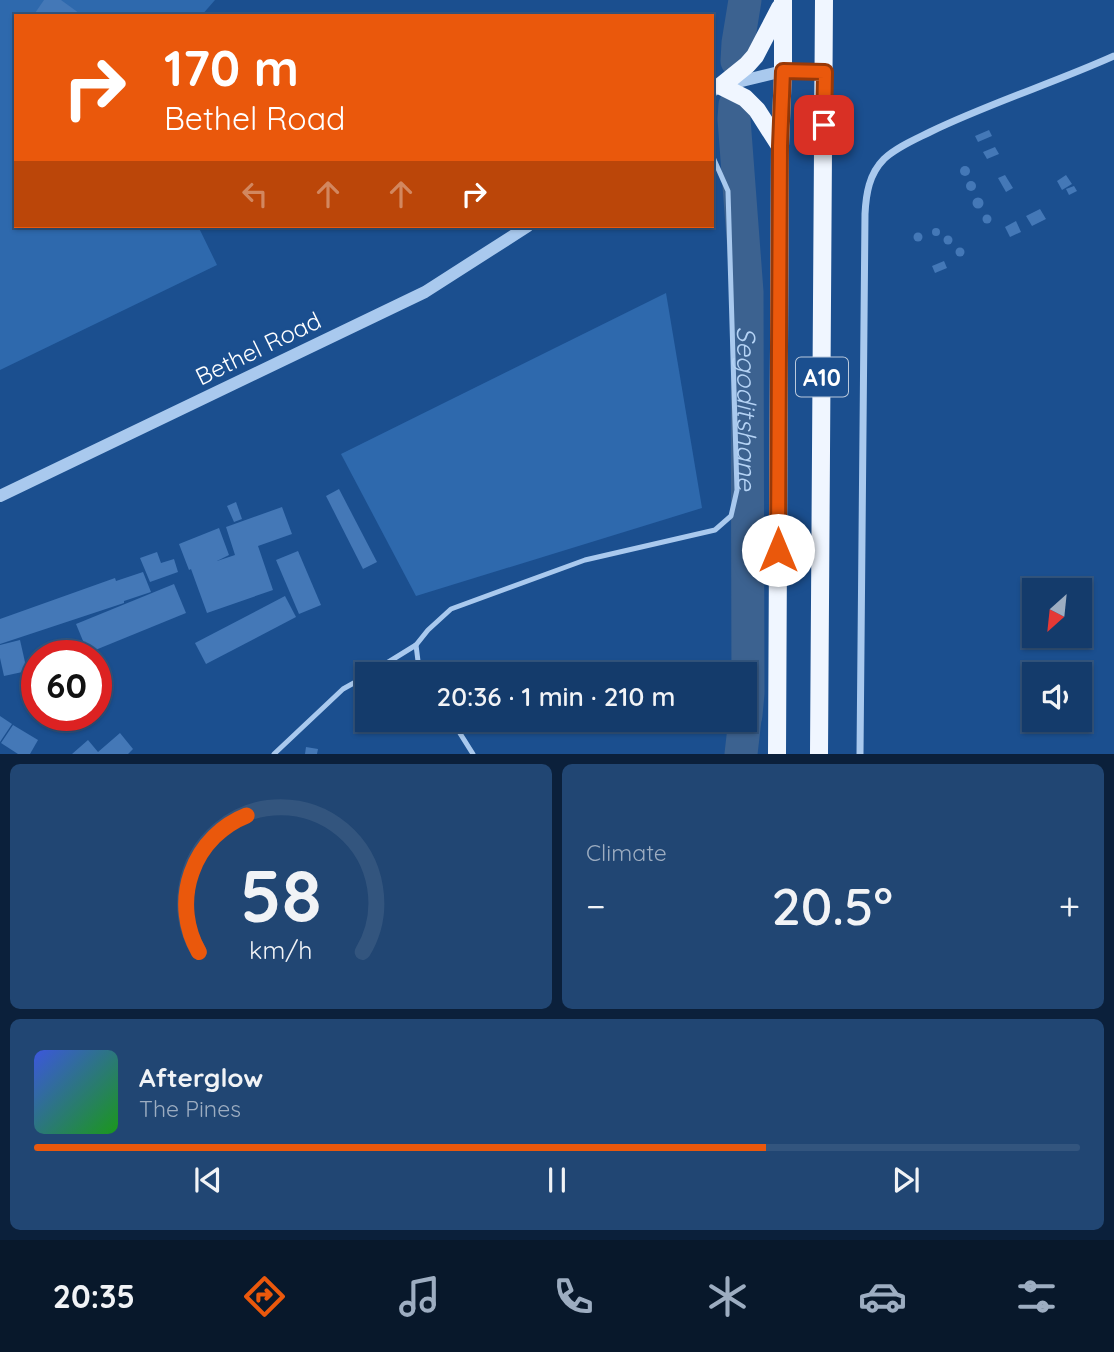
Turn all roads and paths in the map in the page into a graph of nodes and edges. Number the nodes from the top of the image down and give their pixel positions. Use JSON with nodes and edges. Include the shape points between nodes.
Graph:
{"nodes":[{"id":1,"x":824,"y":0,"type":"edge"},
{"id":2,"x":783,"y":1,"type":"edge"},
{"id":3,"x":1114,"y":56,"type":"edge"},
{"id":4,"x":783,"y":71,"type":"junction"},
{"id":5,"x":825,"y":72,"type":"junction"},
{"id":6,"x":717,"y":89,"type":"edge"},
{"id":7,"x":780,"y":146,"type":"junction"},
{"id":8,"x":714,"y":160,"type":"edge"},
{"id":9,"x":525,"y":228,"type":"edge"},
{"id":10,"x":0,"y":496,"type":"edge"},
{"id":11,"x":416,"y":645,"type":"junction"},
{"id":12,"x":388,"y":662,"type":"edge"},
{"id":13,"x":418,"y":662,"type":"edge"},
{"id":14,"x":355,"y":682,"type":"edge"},
{"id":15,"x":459,"y":732,"type":"edge"},
{"id":16,"x":274,"y":754,"type":"edge"},
{"id":17,"x":473,"y":754,"type":"edge"},
{"id":18,"x":777,"y":754,"type":"edge"},
{"id":19,"x":818,"y":754,"type":"edge"},
{"id":20,"x":860,"y":754,"type":"edge"}],
"edges":[{"from":1,"to":5,"type":"main road","number":"A10"},
{"from":2,"to":4,"type":"main road","number":"A10"},
{"from":2,"to":6,"type":"main road","via":[[755,56]]},
{"from":3,"to":20,"type":"street","via":[[963,116],[899,148],[872,175],[865,214]]},
{"from":4,"to":5,"type":"street"},
{"from":4,"to":6,"type":"street"},
{"from":4,"to":7,"type":"main road","number":"A10"},
{"from":5,"to":19,"type":"main road","number":"A10"},
{"from":6,"to":7,"type":"main road","via":[[745,98]]},
{"from":7,"to":18,"type":"main road","number":"A10"},
{"from":8,"to":11,"type":"lane","via":[[728,191],[737,491],[731,516],[715,530],[585,560],[451,609]]},
{"from":9,"to":10,"type":"street","name":"Bethel Road","via":[[425,292]]},
{"from":11,"to":12,"type":"lane"},
{"from":11,"to":13,"type":"lane"},
{"from":14,"to":16,"type":"lane"},
{"from":15,"to":17,"type":"lane"}]}
